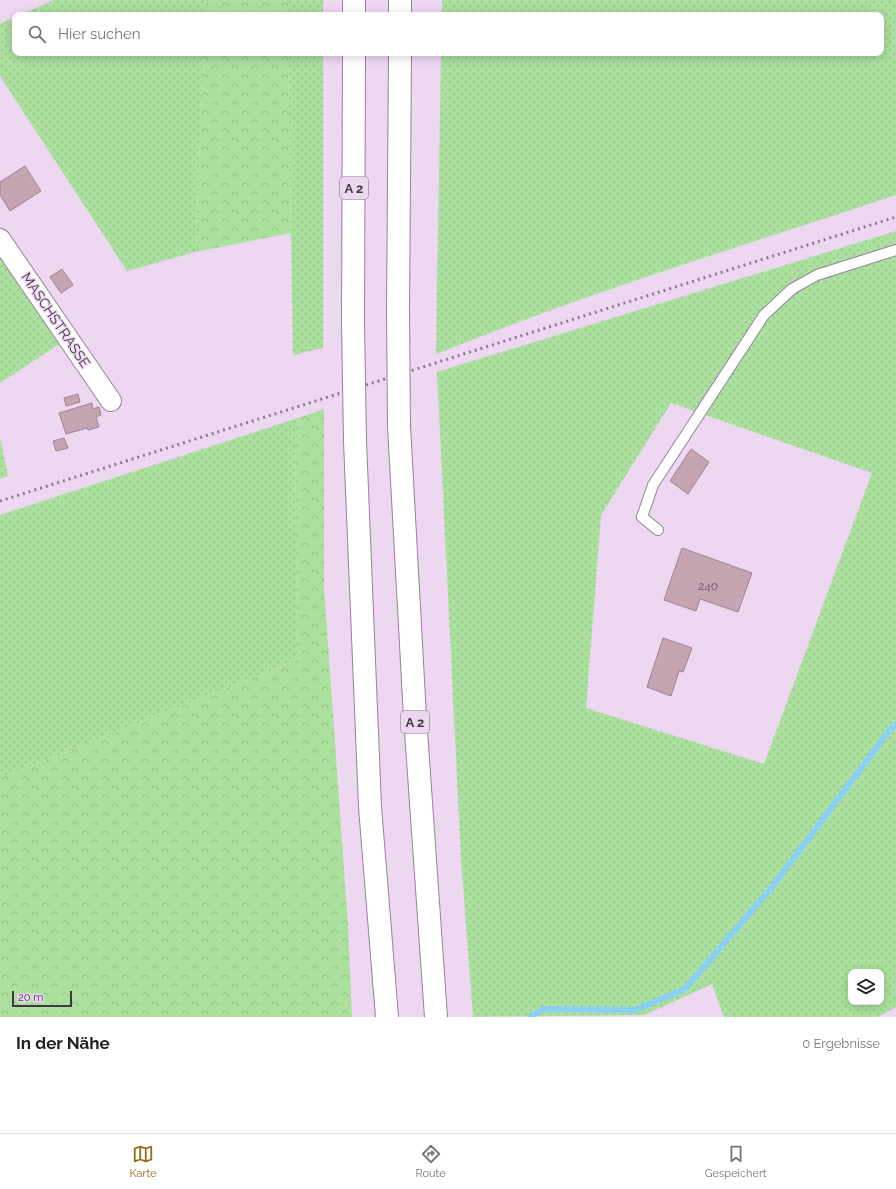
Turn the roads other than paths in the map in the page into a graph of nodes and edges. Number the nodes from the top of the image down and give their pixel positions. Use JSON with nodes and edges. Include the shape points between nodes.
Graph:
{"nodes":[{"id":1,"x":354,"y":0,"type":"edge"},
{"id":2,"x":400,"y":0,"type":"edge"},
{"id":3,"x":354,"y":12,"type":"edge"},
{"id":4,"x":400,"y":12,"type":"edge"},
{"id":5,"x":354,"y":56,"type":"edge"},
{"id":6,"x":400,"y":56,"type":"edge"},
{"id":7,"x":0,"y":239,"type":"edge"},
{"id":8,"x":896,"y":250,"type":"edge"},
{"id":9,"x":111,"y":401,"type":"dead end"},
{"id":10,"x":658,"y":530,"type":"dead end"},
{"id":11,"x":387,"y":1017,"type":"edge"},
{"id":12,"x":436,"y":1017,"type":"edge"}],
"edges":[{"from":1,"to":3,"type":"highway"},
{"from":2,"to":4,"type":"highway"},
{"from":5,"to":11,"type":"highway","number":"A 2","bridge":true,"via":[[355,441],[370,807]]},
{"from":6,"to":12,"type":"highway","number":"A 2","bridge":true,"via":[[399,426],[415,717]]},
{"from":7,"to":9,"type":"street","name":"MASCHSTRASSE"},
{"from":8,"to":10,"type":"lane","via":[[818,274],[792,289],[764,315],[653,485],[642,517]]}]}
